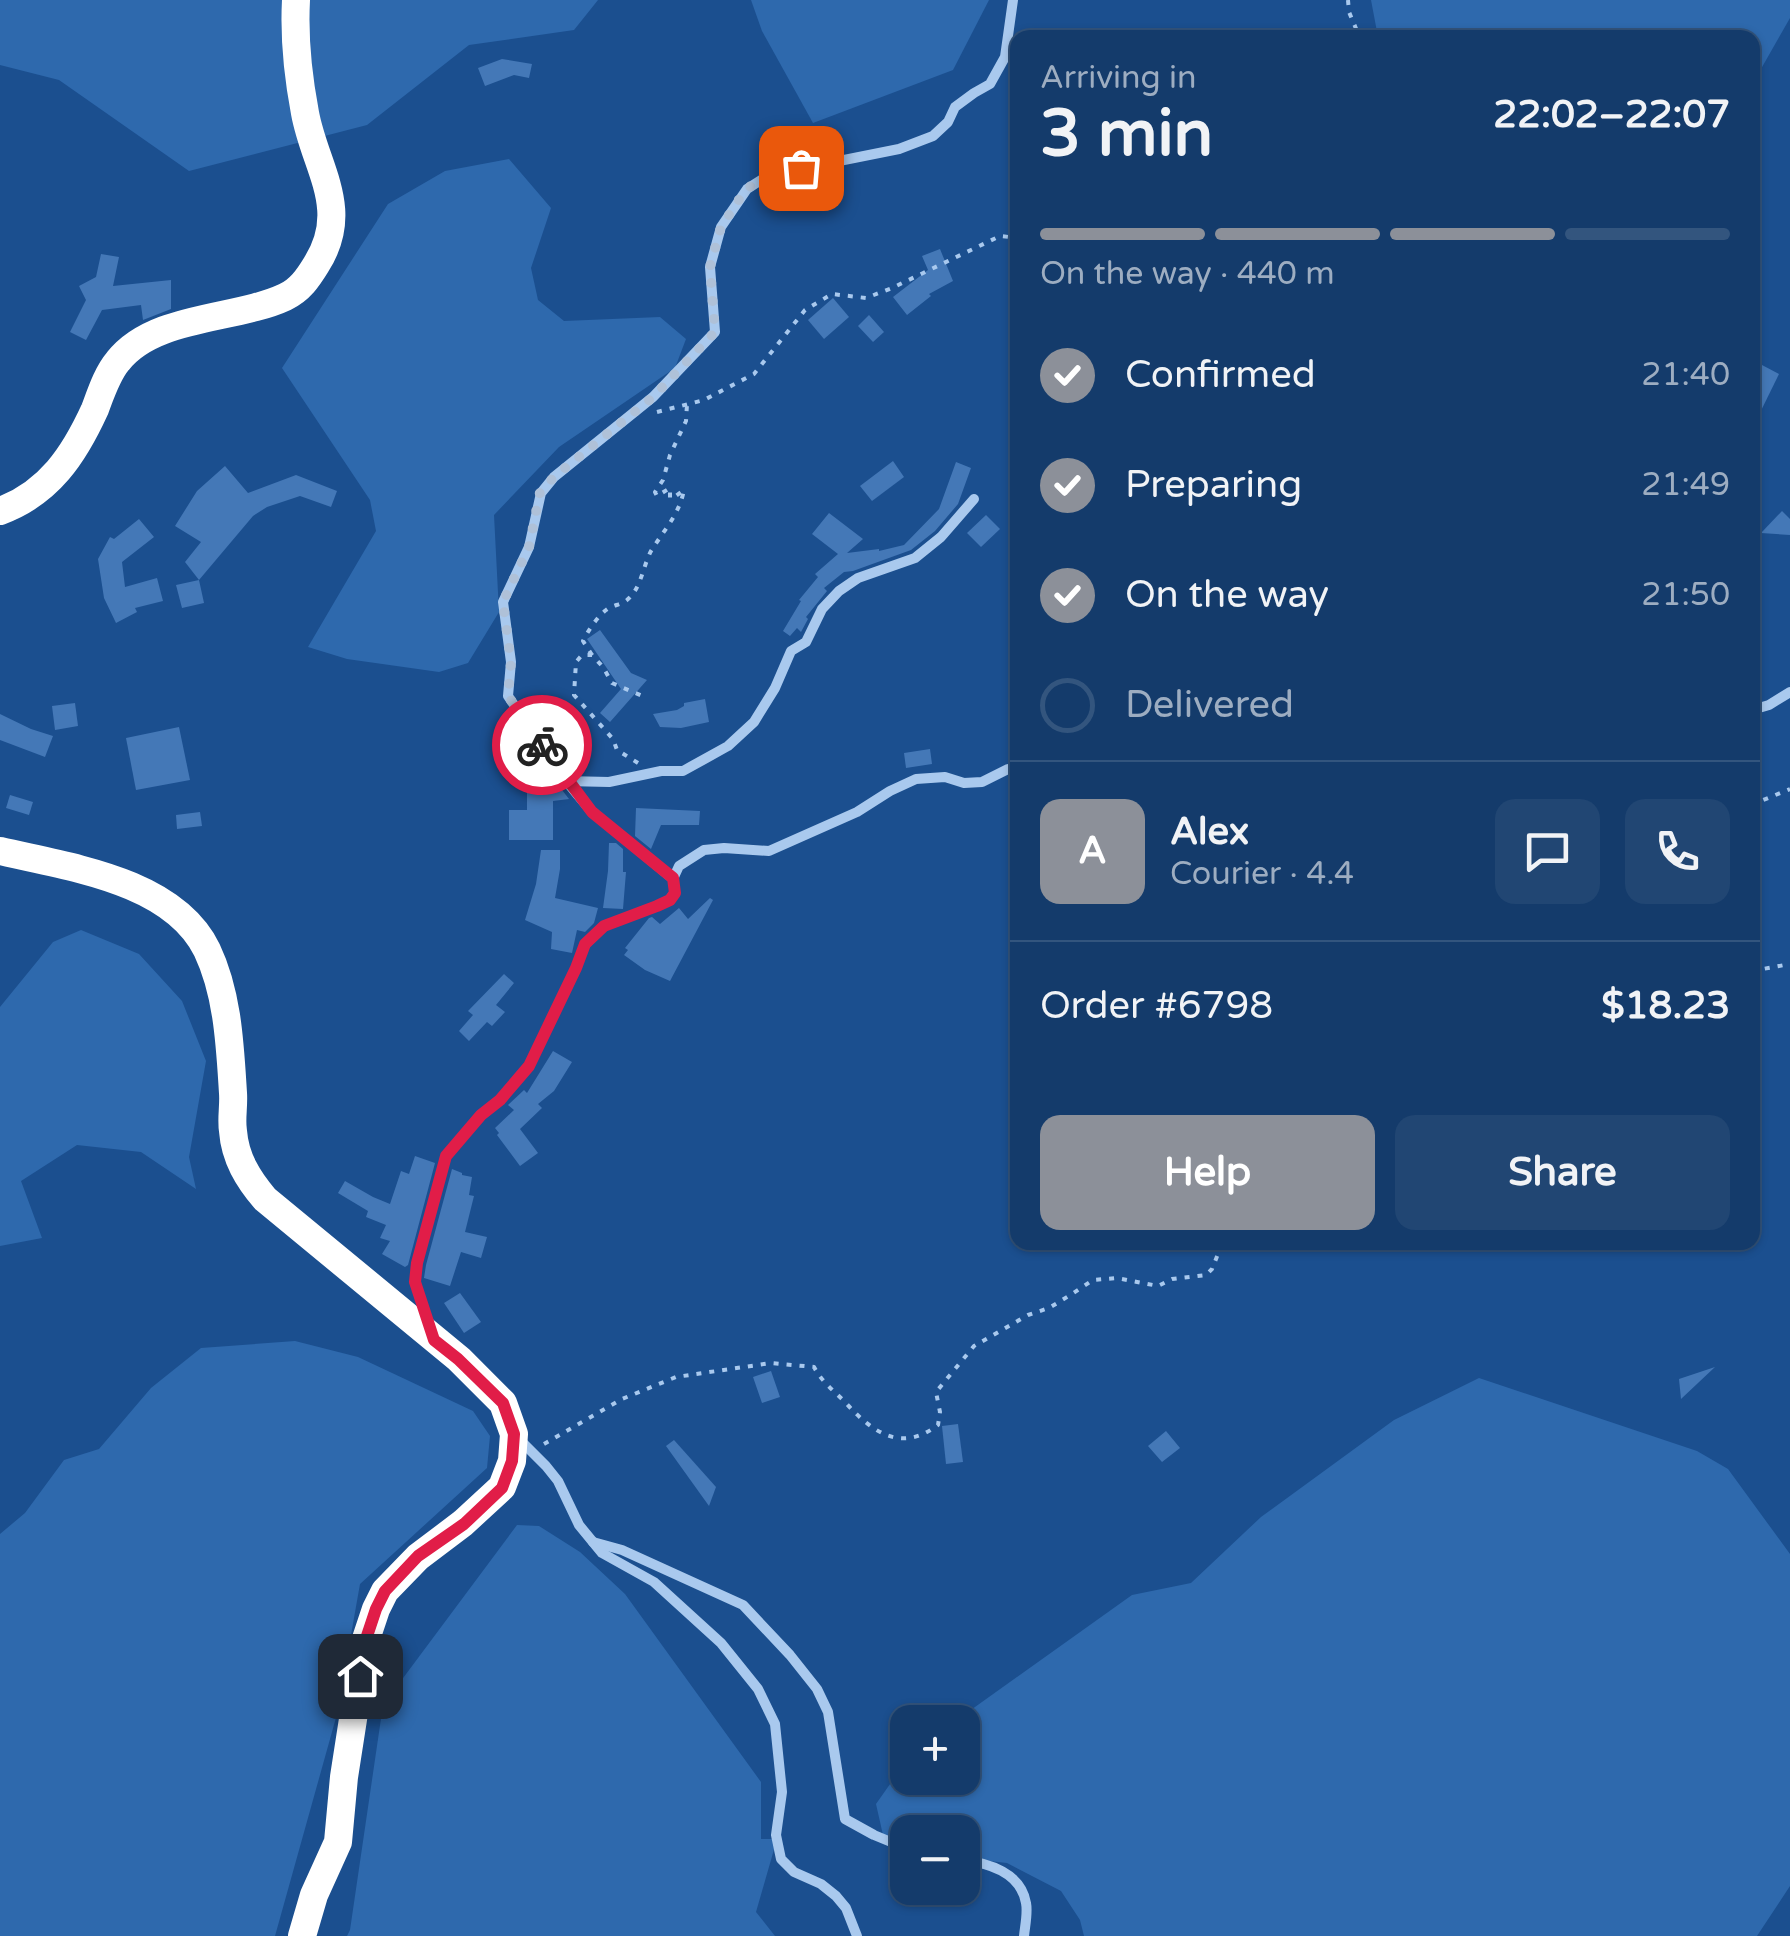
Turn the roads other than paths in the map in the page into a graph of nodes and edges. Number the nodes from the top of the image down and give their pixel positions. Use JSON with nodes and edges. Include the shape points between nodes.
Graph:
{"nodes":[{"id":1,"x":296,"y":0,"type":"edge"},
{"id":2,"x":1013,"y":0,"type":"edge"},
{"id":3,"x":974,"y":499,"type":"dead end"},
{"id":4,"x":0,"y":511,"type":"edge"},
{"id":5,"x":1790,"y":692,"type":"edge"},
{"id":6,"x":1760,"y":708,"type":"edge"},
{"id":7,"x":1010,"y":769,"type":"edge"},
{"id":8,"x":566,"y":781,"type":"junction"},
{"id":9,"x":0,"y":851,"type":"edge"},
{"id":10,"x":673,"y":878,"type":"junction"},
{"id":11,"x":434,"y":1340,"type":"junction"},
{"id":12,"x":522,"y":1443,"type":"junction"},
{"id":13,"x":592,"y":1542,"type":"junction"},
{"id":14,"x":890,"y":1842,"type":"edge"},
{"id":15,"x":980,"y":1862,"type":"edge"},
{"id":16,"x":302,"y":1936,"type":"edge"},
{"id":17,"x":857,"y":1936,"type":"edge"},
{"id":18,"x":1024,"y":1936,"type":"edge"}],
"edges":[{"from":1,"to":4,"type":"highway","via":[[305,113],[330,188],[326,250],[288,296],[135,344],[118,362],[63,464],[40,491]]},
{"from":2,"to":8,"type":"street","via":[[1005,57],[990,84],[955,108],[933,136],[769,175],[746,189],[721,227],[710,267],[715,332],[653,397],[540,492],[529,547],[503,602],[508,696]]},
{"from":3,"to":8,"type":"street","via":[[915,558],[839,590],[806,642],[791,651],[754,722],[728,746],[683,772]]},
{"from":5,"to":6,"type":"street"},
{"from":7,"to":10,"type":"street","via":[[982,782],[916,779],[769,851],[704,850]]},
{"from":8,"to":10,"type":"street","via":[[592,812]]},
{"from":9,"to":11,"type":"highway","via":[[109,876],[188,922],[218,980],[228,1029],[232,1130],[250,1182]]},
{"from":10,"to":11,"type":"street","via":[[670,900],[604,926],[585,944],[529,1066],[446,1156],[415,1282]]},
{"from":11,"to":12,"type":"highway","via":[[503,1403]]},
{"from":12,"to":13,"type":"street","via":[[558,1481]]},
{"from":12,"to":16,"type":"highway","via":[[502,1488],[418,1556],[376,1609],[365,1642],[338,1842]]},
{"from":13,"to":14,"type":"street","via":[[743,1605],[808,1678],[828,1712],[846,1819]]},
{"from":13,"to":17,"type":"street","via":[[654,1582],[721,1643],[758,1689],[775,1724],[782,1859],[836,1896]]},
{"from":15,"to":18,"type":"street","via":[[1020,1885],[1027,1904]]}]}
